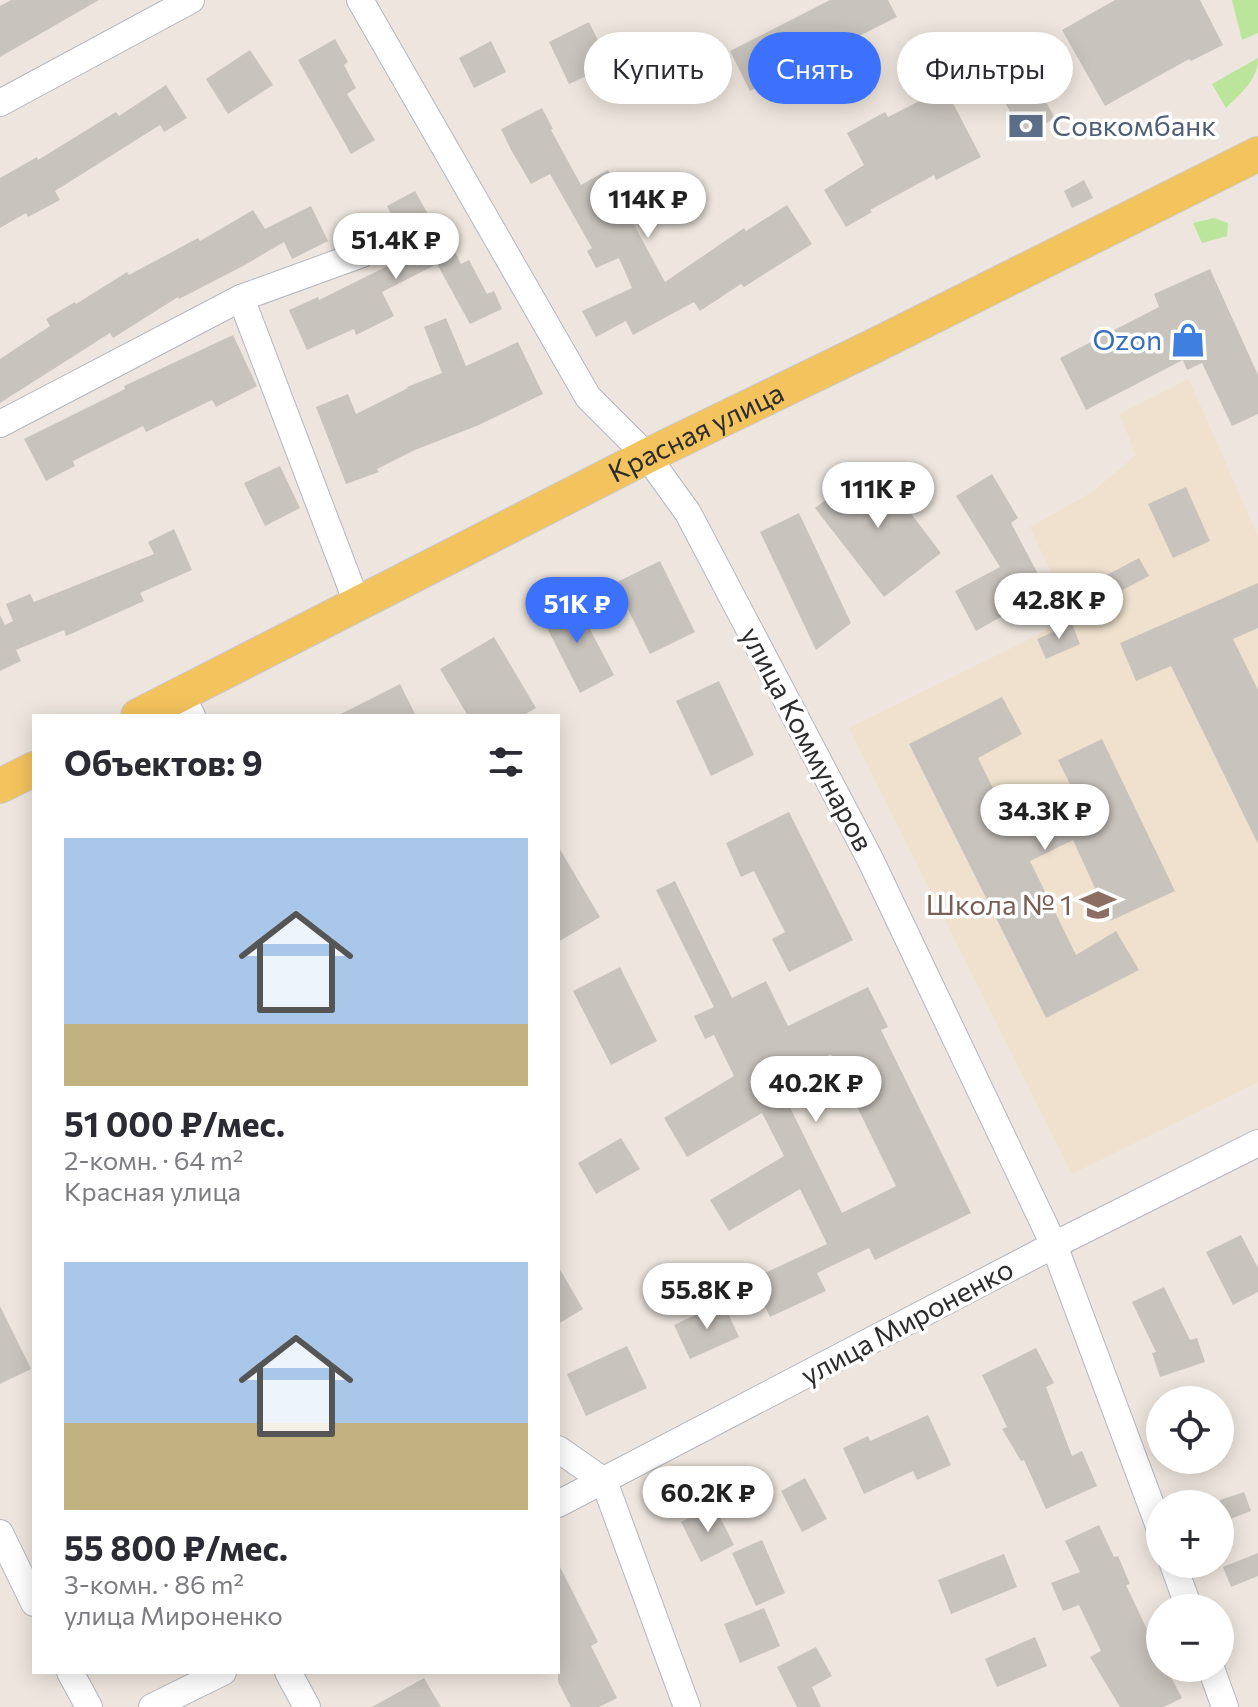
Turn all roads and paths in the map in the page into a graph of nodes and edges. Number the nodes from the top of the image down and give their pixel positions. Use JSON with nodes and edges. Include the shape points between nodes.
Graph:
{"nodes":[{"id":1,"x":191,"y":0,"type":"edge"},
{"id":2,"x":360,"y":0,"type":"edge"},
{"id":3,"x":0,"y":103,"type":"edge"},
{"id":4,"x":1258,"y":154,"type":"edge"},
{"id":5,"x":362,"y":254,"type":"dead end"},
{"id":6,"x":241,"y":298,"type":"junction"},
{"id":7,"x":0,"y":424,"type":"edge"},
{"id":8,"x":647,"y":456,"type":"junction"},
{"id":9,"x":357,"y":603,"type":"junction"},
{"id":10,"x":186,"y":705,"type":"edge"},
{"id":11,"x":147,"y":714,"type":"edge"},
{"id":12,"x":32,"y":770,"type":"edge"},
{"id":13,"x":0,"y":786,"type":"edge"},
{"id":14,"x":1258,"y":1143,"type":"edge"},
{"id":15,"x":1054,"y":1245,"type":"junction"},
{"id":16,"x":560,"y":1450,"type":"edge"},
{"id":17,"x":604,"y":1481,"type":"junction"},
{"id":18,"x":1146,"y":1491,"type":"edge"},
{"id":19,"x":560,"y":1503,"type":"edge"},
{"id":20,"x":0,"y":1533,"type":"edge"},
{"id":21,"x":32,"y":1599,"type":"edge"},
{"id":22,"x":71,"y":1674,"type":"edge"},
{"id":23,"x":219,"y":1674,"type":"edge"},
{"id":24,"x":289,"y":1674,"type":"edge"},
{"id":25,"x":1216,"y":1682,"type":"edge"},
{"id":26,"x":89,"y":1707,"type":"edge"},
{"id":27,"x":152,"y":1707,"type":"edge"},
{"id":28,"x":307,"y":1707,"type":"edge"},
{"id":29,"x":687,"y":1707,"type":"edge"},
{"id":30,"x":1225,"y":1707,"type":"edge"}],
"edges":[{"from":1,"to":3,"type":"street"},
{"from":2,"to":8,"type":"street","name":"улица Коммунаров","via":[[588,397]]},
{"from":4,"to":8,"type":"main road","name":"Красная улица"},
{"from":5,"to":6,"type":"street"},
{"from":6,"to":7,"type":"street"},
{"from":6,"to":9,"type":"street"},
{"from":8,"to":9,"type":"main road","name":"Красная улица"},
{"from":8,"to":15,"type":"street","name":"улица Коммунаров","via":[[688,513],[870,859]]},
{"from":9,"to":10,"type":"main road","name":"Красная улица"},
{"from":10,"to":11,"type":"main road","name":"Красная улица"},
{"from":12,"to":13,"type":"main road"},
{"from":14,"to":15,"type":"street","name":"улица Мироненко"},
{"from":15,"to":17,"type":"street","name":"улица Мироненко"},
{"from":15,"to":18,"type":"street","name":"улица Коммунаров"},
{"from":16,"to":17,"type":"street"},
{"from":17,"to":19,"type":"street","name":"улица Мироненко"},
{"from":17,"to":29,"type":"street"},
{"from":20,"to":21,"type":"street"},
{"from":22,"to":26,"type":"street"},
{"from":23,"to":27,"type":"street"},
{"from":24,"to":28,"type":"street"},
{"from":25,"to":30,"type":"street"}]}
